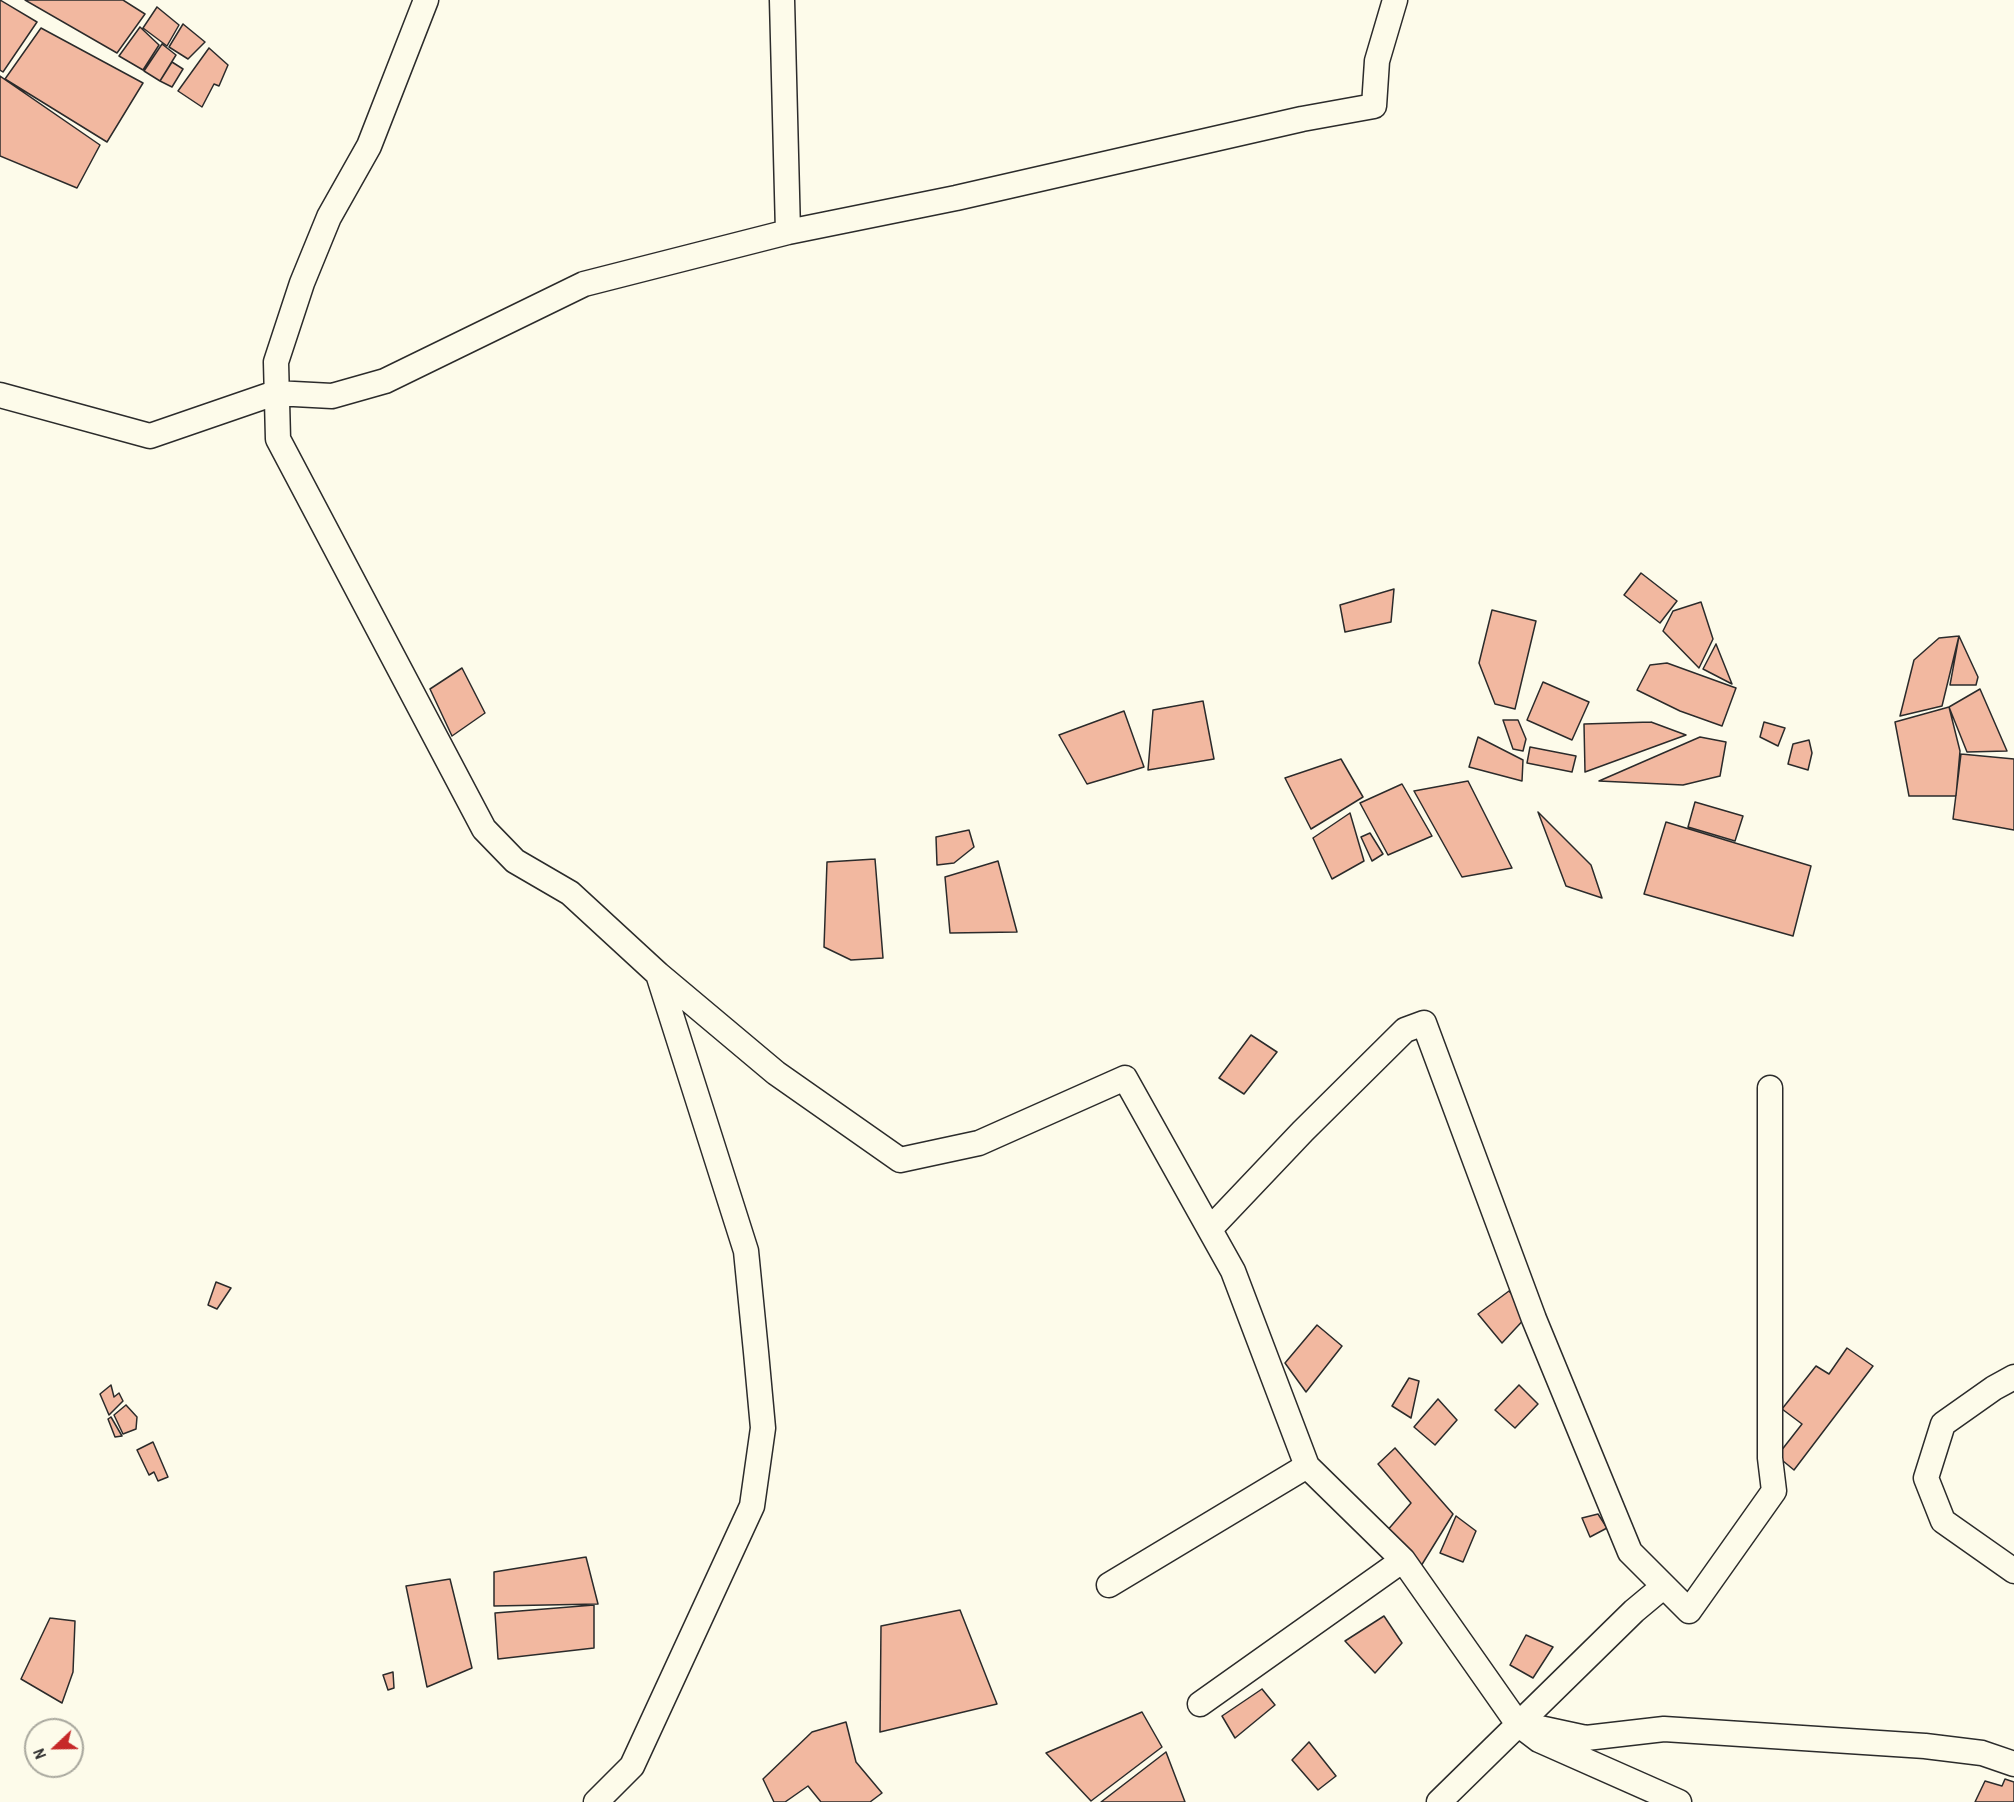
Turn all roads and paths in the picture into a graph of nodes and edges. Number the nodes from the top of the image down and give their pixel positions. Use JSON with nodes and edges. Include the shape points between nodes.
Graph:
{"nodes":[{"id":1,"x":426,"y":0,"type":"edge"},
{"id":2,"x":782,"y":0,"type":"edge"},
{"id":3,"x":1395,"y":0,"type":"edge"},
{"id":4,"x":788,"y":232,"type":"junction"},
{"id":5,"x":275,"y":393,"type":"junction"},
{"id":6,"x":0,"y":395,"type":"edge"},
{"id":7,"x":658,"y":974,"type":"junction"},
{"id":8,"x":1770,"y":1088,"type":"dead end"},
{"id":9,"x":1210,"y":1229,"type":"junction"},
{"id":10,"x":2014,"y":1377,"type":"edge"},
{"id":11,"x":1307,"y":1466,"type":"junction"},
{"id":12,"x":1403,"y":1560,"type":"junction"},
{"id":13,"x":2014,"y":1571,"type":"edge"},
{"id":14,"x":1109,"y":1586,"type":"dead end"},
{"id":15,"x":1664,"y":1587,"type":"junction"},
{"id":16,"x":1200,"y":1704,"type":"dead end"},
{"id":17,"x":1518,"y":1724,"type":"junction"},
{"id":18,"x":2014,"y":1764,"type":"edge"},
{"id":19,"x":596,"y":1802,"type":"edge"},
{"id":20,"x":1439,"y":1802,"type":"edge"},
{"id":21,"x":1678,"y":1802,"type":"edge"}],
"edges":[{"from":1,"to":5,"type":"street","via":[[369,146],[329,217],[302,283],[276,362]]},
{"from":2,"to":4,"type":"street"},
{"from":3,"to":4,"type":"street","via":[[1377,61],[1374,106]]},
{"from":4,"to":5,"type":"street","via":[[584,284],[385,381],[332,396]]},
{"from":5,"to":6,"type":"street","via":[[150,436]]},
{"from":5,"to":7,"type":"street","via":[[278,439],[484,830],[515,861],[570,892]]},
{"from":7,"to":9,"type":"street","via":[[776,1073],[900,1160],[979,1143],[1125,1078]]},
{"from":7,"to":19,"type":"street","via":[[746,1251],[763,1428],[752,1506],[632,1766]]},
{"from":8,"to":15,"type":"street","via":[[1770,1458],[1774,1491],[1689,1611]]},
{"from":9,"to":11,"type":"street","via":[[1233,1271]]},
{"from":9,"to":15,"type":"street","via":[[1405,1030],[1424,1023],[1534,1319],[1630,1552]]},
{"from":10,"to":13,"type":"street","via":[[1943,1424],[1926,1478],[1944,1521]]},
{"from":11,"to":12,"type":"street"},
{"from":11,"to":14,"type":"street"},
{"from":12,"to":16,"type":"street"},
{"from":12,"to":17,"type":"street"},
{"from":15,"to":17,"type":"street","via":[[1634,1611]]},
{"from":17,"to":18,"type":"street","via":[[1586,1738],[1664,1729],[1925,1746],[1982,1753]]},
{"from":17,"to":20,"type":"street"},
{"from":17,"to":21,"type":"street","via":[[1539,1740]]}]}
